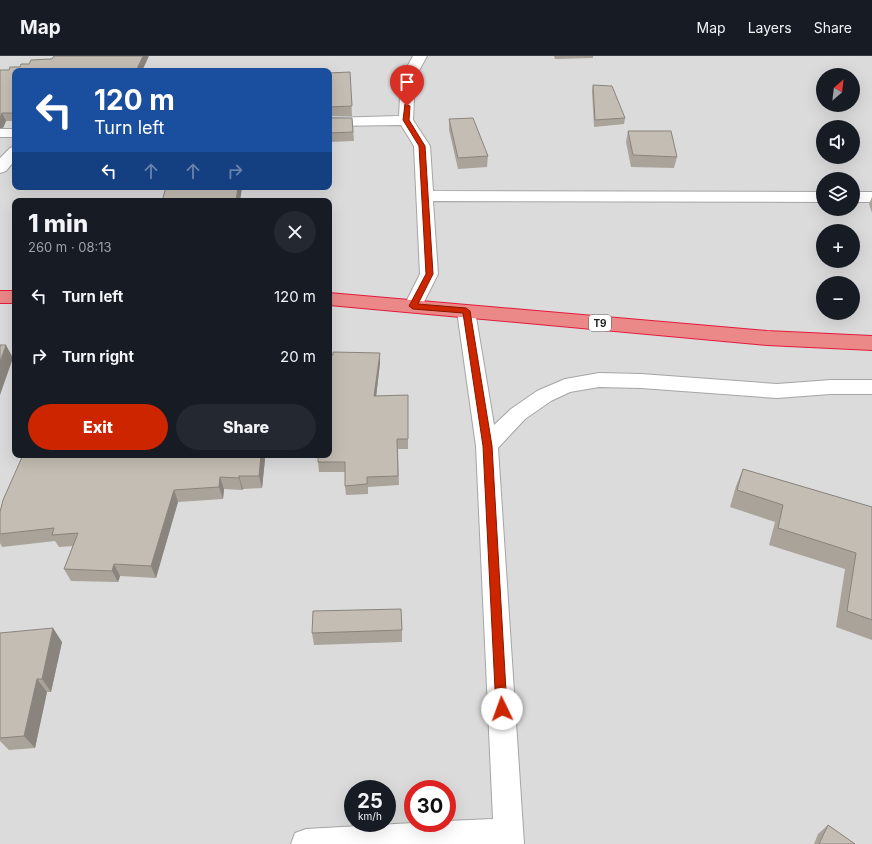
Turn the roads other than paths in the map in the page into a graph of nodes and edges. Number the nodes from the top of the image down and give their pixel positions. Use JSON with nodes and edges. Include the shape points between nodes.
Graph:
{"nodes":[{"id":1,"x":420,"y":56,"type":"edge"},
{"id":2,"x":406,"y":120,"type":"junction"},
{"id":3,"x":332,"y":122,"type":"edge"},
{"id":4,"x":0,"y":133,"type":"edge"},
{"id":5,"x":12,"y":133,"type":"edge"},
{"id":6,"x":12,"y":154,"type":"edge"},
{"id":7,"x":0,"y":168,"type":"edge"},
{"id":8,"x":425,"y":196,"type":"junction"},
{"id":9,"x":816,"y":197,"type":"edge"},
{"id":10,"x":860,"y":197,"type":"edge"},
{"id":11,"x":872,"y":197,"type":"edge"},
{"id":12,"x":0,"y":297,"type":"edge"},
{"id":13,"x":12,"y":297,"type":"edge"},
{"id":14,"x":332,"y":299,"type":"edge"},
{"id":15,"x":413,"y":306,"type":"junction"},
{"id":16,"x":466,"y":311,"type":"junction"},
{"id":17,"x":872,"y":344,"type":"edge"},
{"id":18,"x":872,"y":387,"type":"edge"},
{"id":19,"x":487,"y":446,"type":"junction"},
{"id":20,"x":509,"y":839,"type":"edge"},
{"id":21,"x":306,"y":844,"type":"edge"}],
"edges":[{"from":1,"to":2,"type":"street","via":[[408,78]]},
{"from":2,"to":3,"type":"street"},
{"from":2,"to":8,"type":"street","via":[[422,146]]},
{"from":4,"to":5,"type":"street"},
{"from":6,"to":7,"type":"street"},
{"from":8,"to":9,"type":"street"},
{"from":8,"to":15,"type":"street","via":[[430,274]]},
{"from":10,"to":11,"type":"street"},
{"from":12,"to":13,"type":"highway"},
{"from":14,"to":15,"type":"highway","number":"T9"},
{"from":15,"to":16,"type":"highway","number":"T9"},
{"from":16,"to":17,"type":"highway","number":"T9","via":[[767,338]]},
{"from":16,"to":19,"type":"street"},
{"from":18,"to":19,"type":"street","via":[[777,391],[599,380],[565,386],[544,396],[518,414]]},
{"from":19,"to":20,"type":"street"},
{"from":20,"to":21,"type":"street"}]}
